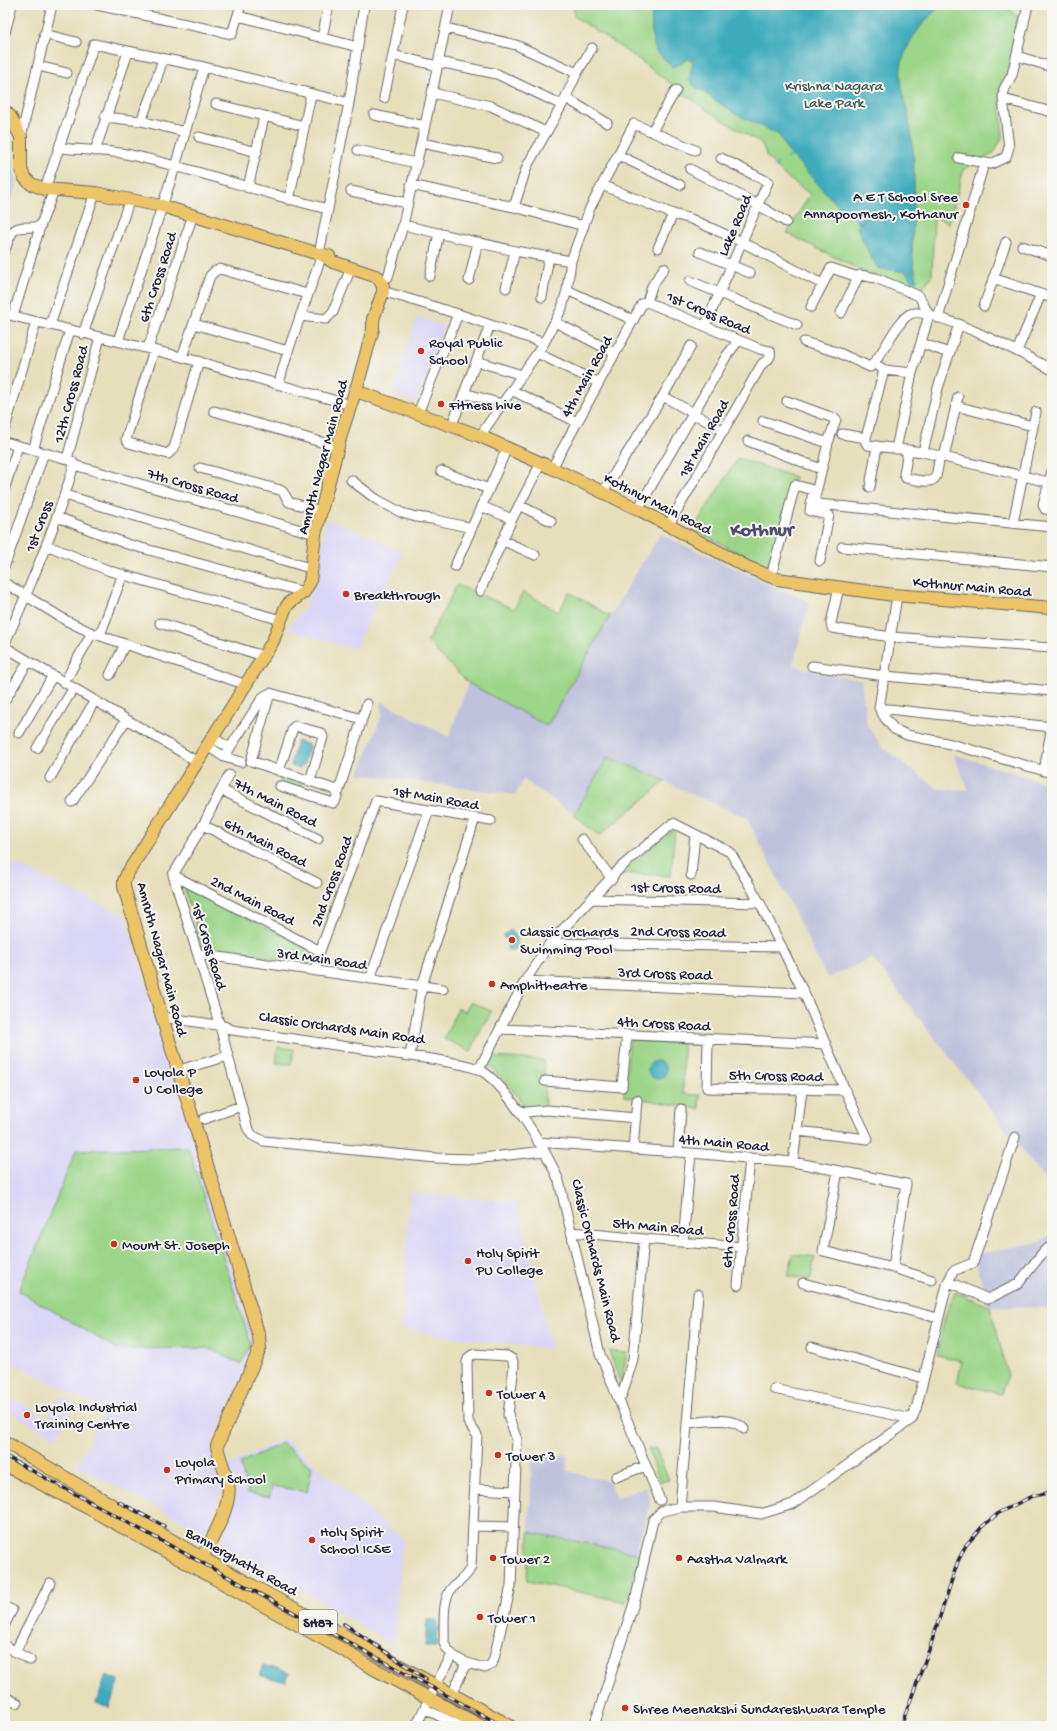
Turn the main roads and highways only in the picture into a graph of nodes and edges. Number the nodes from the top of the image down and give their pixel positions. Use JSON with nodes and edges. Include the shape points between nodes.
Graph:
{"nodes":[{"id":1,"x":5,"y":111,"type":"edge"},
{"id":2,"x":320,"y":254,"type":"junction"},
{"id":3,"x":373,"y":329,"type":"junction"},
{"id":4,"x":356,"y":391,"type":"junction"},
{"id":5,"x":1052,"y":608,"type":"edge"},
{"id":6,"x":5,"y":1442,"type":"edge"},
{"id":7,"x":5,"y":1465,"type":"edge"},
{"id":8,"x":95,"y":1495,"type":"junction"},
{"id":9,"x":88,"y":1508,"type":"junction"},
{"id":10,"x":202,"y":1558,"type":"junction"},
{"id":11,"x":481,"y":1726,"type":"edge"},
{"id":12,"x":510,"y":1726,"type":"edge"}],
"edges":[{"from":1,"to":2,"type":"main road","name":"Amruth Nagar Main Road","via":[[21,137],[21,169],[31,184],[49,190],[95,193],[162,206]]},
{"from":2,"to":3,"type":"main road","name":"Amruth Nagar Main Road","via":[[333,262],[378,277],[383,292],[373,319]]},
{"from":2,"to":3,"type":"main road","name":"Amruth Nagar Main Road","via":[[335,256],[381,271],[388,278],[389,293]]},
{"from":3,"to":4,"type":"main road","name":"Amruth Nagar Main Road"},
{"from":4,"to":5,"type":"main road","name":"Kothnur Main Road","via":[[452,425],[546,465],[638,509],[747,567],[787,582],[897,596]]},
{"from":4,"to":10,"type":"main road","name":"Amruth Nagar Main Road","via":[[338,446],[315,534],[310,582],[304,592],[289,604],[273,641],[247,685],[124,881],[162,1018],[259,1336],[260,1348],[217,1446],[229,1486],[228,1501]]},
{"from":6,"to":8,"type":"main road","name":"Bannerghatta Road","number":"SH87"},
{"from":7,"to":9,"type":"main road","name":"Bannerghatta Road","number":"SH87"},
{"from":8,"to":9,"type":"main road"},
{"from":8,"to":10,"type":"main road","name":"Bannerghatta Road","number":"SH87"},
{"from":9,"to":11,"type":"main road","name":"Bannerghatta Road","number":"SH87","via":[[345,1651],[427,1703]]},
{"from":10,"to":12,"type":"main road","name":"Bannerghatta Road","number":"SH87"}]}
